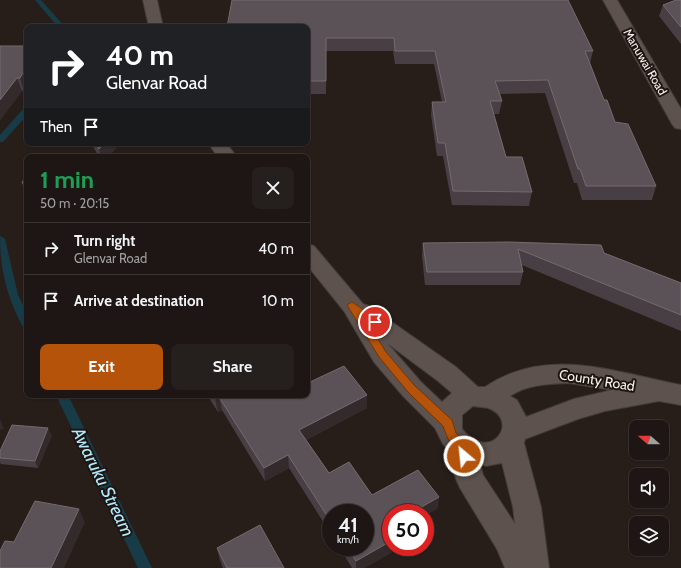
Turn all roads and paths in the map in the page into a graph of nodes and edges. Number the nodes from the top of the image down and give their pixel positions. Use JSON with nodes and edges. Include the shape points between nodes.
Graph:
{"nodes":[{"id":1,"x":150,"y":0,"type":"edge"},
{"id":2,"x":610,"y":0,"type":"edge"},
{"id":3,"x":155,"y":24,"type":"edge"},
{"id":4,"x":681,"y":124,"type":"edge"},
{"id":5,"x":219,"y":146,"type":"edge"},
{"id":6,"x":226,"y":154,"type":"edge"},
{"id":7,"x":310,"y":256,"type":"edge"},
{"id":8,"x":352,"y":305,"type":"junction"},
{"id":9,"x":671,"y":393,"type":"edge"},
{"id":10,"x":481,"y":397,"type":"junction"},
{"id":11,"x":454,"y":434,"type":"junction"},
{"id":12,"x":514,"y":437,"type":"junction"},
{"id":13,"x":520,"y":568,"type":"edge"},
{"id":14,"x":534,"y":568,"type":"edge"}],
"edges":[{"from":1,"to":3,"type":"main road"},
{"from":2,"to":4,"type":"main road","name":"Manuwai Road"},
{"from":5,"to":6,"type":"main road"},
{"from":7,"to":8,"type":"main road"},
{"from":8,"to":10,"type":"main road"},
{"from":8,"to":11,"type":"main road","via":[[382,355]]},
{"from":9,"to":10,"type":"main road","name":"County Road","via":[[607,378],[548,373],[517,381]]},
{"from":9,"to":12,"type":"main road","name":"County Road","via":[[605,401],[574,410]]},
{"from":10,"to":11,"type":"main road","via":[[464,398],[451,409],[448,416]]},
{"from":10,"to":12,"type":"main road","via":[[505,405],[510,410],[516,424]]},
{"from":11,"to":12,"type":"main road","via":[[472,451],[483,453],[499,452]]},
{"from":11,"to":13,"type":"main road","via":[[470,479],[509,541]]},
{"from":12,"to":14,"type":"main road","via":[[528,507]]}]}
